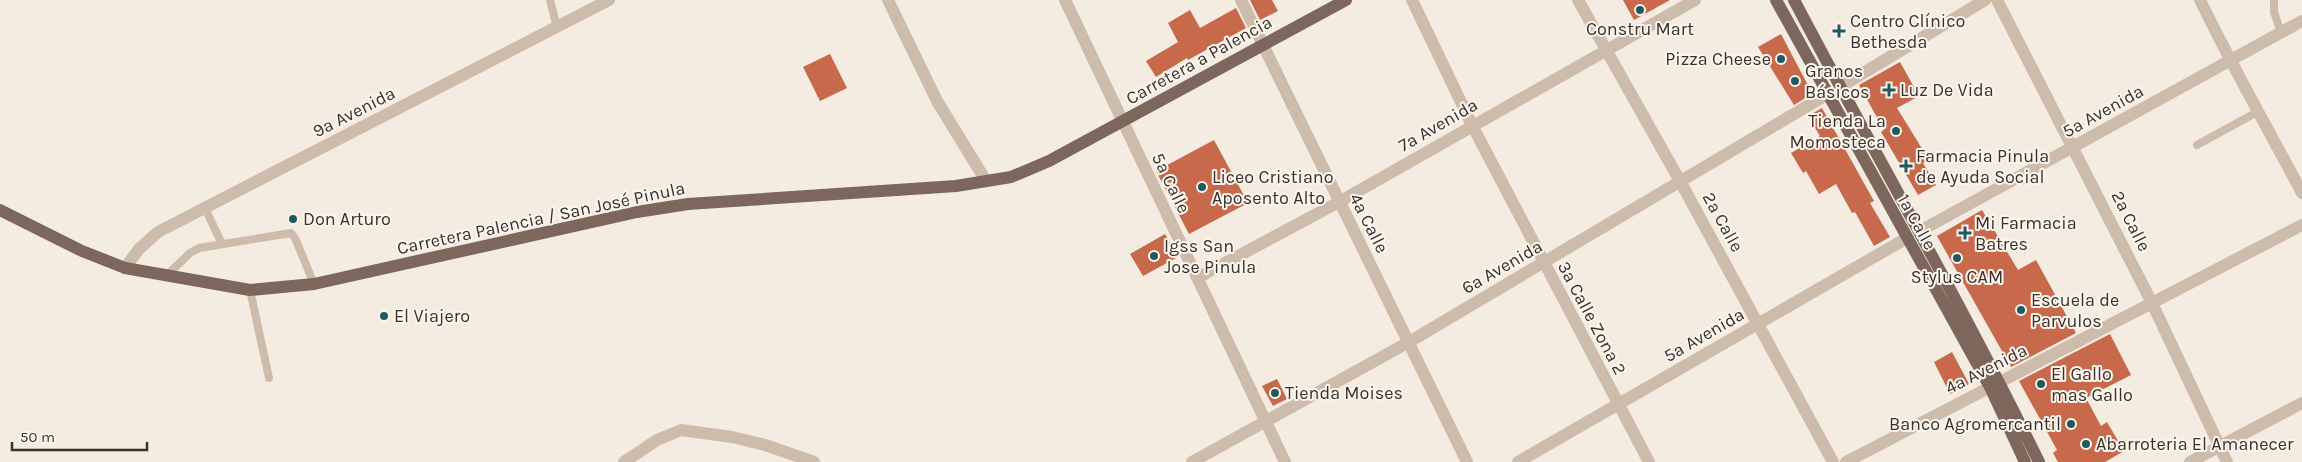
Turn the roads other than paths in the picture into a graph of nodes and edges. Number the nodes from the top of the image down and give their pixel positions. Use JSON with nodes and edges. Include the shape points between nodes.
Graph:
{"nodes":[{"id":1,"x":550,"y":0,"type":"edge"},
{"id":2,"x":609,"y":0,"type":"edge"},
{"id":3,"x":888,"y":0,"type":"edge"},
{"id":4,"x":1065,"y":0,"type":"edge"},
{"id":5,"x":1241,"y":0,"type":"edge"},
{"id":6,"x":1346,"y":0,"type":"edge"},
{"id":7,"x":1412,"y":0,"type":"edge"},
{"id":8,"x":1578,"y":0,"type":"edge"},
{"id":9,"x":1695,"y":0,"type":"edge"},
{"id":10,"x":1776,"y":0,"type":"edge"},
{"id":11,"x":1794,"y":0,"type":"edge"},
{"id":12,"x":1985,"y":0,"type":"edge"},
{"id":13,"x":1997,"y":0,"type":"edge"},
{"id":14,"x":2200,"y":0,"type":"edge"},
{"id":15,"x":2274,"y":0,"type":"edge"},
{"id":16,"x":2302,"y":21,"type":"edge"},
{"id":17,"x":556,"y":27,"type":"junction"},
{"id":18,"x":2281,"y":33,"type":"junction"},
{"id":19,"x":1262,"y":46,"type":"junction"},
{"id":20,"x":1605,"y":50,"type":"junction"},
{"id":21,"x":2230,"y":62,"type":"junction"},
{"id":22,"x":1840,"y":87,"type":"junction"},
{"id":23,"x":1826,"y":94,"type":"junction"},
{"id":24,"x":2259,"y":111,"type":"junction"},
{"id":25,"x":1122,"y":122,"type":"junction"},
{"id":26,"x":1472,"y":125,"type":"junction"},
{"id":27,"x":2197,"y":146,"type":"dead end"},
{"id":28,"x":2073,"y":147,"type":"junction"},
{"id":29,"x":986,"y":181,"type":"junction"},
{"id":30,"x":1680,"y":181,"type":"junction"},
{"id":31,"x":2302,"y":193,"type":"edge"},
{"id":32,"x":1339,"y":202,"type":"junction"},
{"id":33,"x":205,"y":208,"type":"junction"},
{"id":34,"x":0,"y":210,"type":"edge"},
{"id":35,"x":16,"y":218,"type":"junction"},
{"id":36,"x":0,"y":219,"type":"edge"},
{"id":37,"x":2302,"y":225,"type":"edge"},
{"id":38,"x":1920,"y":231,"type":"junction"},
{"id":39,"x":1907,"y":238,"type":"junction"},
{"id":40,"x":222,"y":244,"type":"junction"},
{"id":41,"x":1543,"y":263,"type":"junction"},
{"id":42,"x":125,"y":268,"type":"junction"},
{"id":43,"x":166,"y":276,"type":"junction"},
{"id":44,"x":1197,"y":278,"type":"junction"},
{"id":45,"x":314,"y":284,"type":"junction"},
{"id":46,"x":250,"y":290,"type":"junction"},
{"id":47,"x":2152,"y":303,"type":"junction"},
{"id":48,"x":1759,"y":324,"type":"junction"},
{"id":49,"x":1410,"y":342,"type":"junction"},
{"id":50,"x":269,"y":378,"type":"dead end"},
{"id":51,"x":1995,"y":385,"type":"junction"},
{"id":52,"x":2302,"y":403,"type":"edge"},
{"id":53,"x":1617,"y":405,"type":"junction"},
{"id":54,"x":1266,"y":422,"type":"junction"},
{"id":55,"x":2219,"y":446,"type":"junction"},
{"id":56,"x":624,"y":462,"type":"edge"},
{"id":57,"x":814,"y":462,"type":"edge"},
{"id":58,"x":1192,"y":462,"type":"edge"},
{"id":59,"x":1285,"y":462,"type":"edge"},
{"id":60,"x":1467,"y":462,"type":"edge"},
{"id":61,"x":1518,"y":462,"type":"edge"},
{"id":62,"x":1649,"y":462,"type":"edge"},
{"id":63,"x":1833,"y":462,"type":"edge"},
{"id":64,"x":1846,"y":462,"type":"edge"},
{"id":65,"x":2025,"y":462,"type":"edge"},
{"id":66,"x":2038,"y":462,"type":"edge"},
{"id":67,"x":2190,"y":462,"type":"edge"},
{"id":68,"x":2227,"y":462,"type":"edge"}],
"edges":[{"from":1,"to":17,"type":"lane"},
{"from":2,"to":17,"type":"street","name":"9a Avenida"},
{"from":3,"to":29,"type":"street","via":[[937,100]]},
{"from":4,"to":25,"type":"street","name":"5a Calle"},
{"from":5,"to":19,"type":"street","name":"4a Calle"},
{"from":6,"to":19,"type":"main road","name":"Carretera a Palencia"},
{"from":7,"to":26,"type":"street","name":"3a Calle Zona 2"},
{"from":8,"to":20,"type":"street","name":"2a Calle"},
{"from":9,"to":20,"type":"street","name":"7a Avenida"},
{"from":10,"to":23,"type":"main road","name":"1a Calle"},
{"from":11,"to":22,"type":"main road","name":"1a Calle"},
{"from":12,"to":22,"type":"street"},
{"from":13,"to":28,"type":"street","name":"2a Calle"},
{"from":14,"to":21,"type":"street"},
{"from":15,"to":18,"type":"lane"},
{"from":16,"to":18,"type":"street","name":"5a Avenida"},
{"from":17,"to":33,"type":"street","name":"9a Avenida"},
{"from":18,"to":21,"type":"street","name":"5a Avenida"},
{"from":19,"to":25,"type":"main road","name":"Carretera a Palencia"},
{"from":19,"to":32,"type":"street","name":"4a Calle"},
{"from":20,"to":26,"type":"street","name":"7a Avenida"},
{"from":20,"to":30,"type":"street","name":"2a Calle"},
{"from":21,"to":24,"type":"street"},
{"from":21,"to":28,"type":"street","name":"5a Avenida"},
{"from":22,"to":38,"type":"main road","name":"1a Calle"},
{"from":23,"to":30,"type":"street","name":"6a Avenida"},
{"from":23,"to":39,"type":"main road","name":"1a Calle"},
{"from":24,"to":27,"type":"lane"},
{"from":24,"to":31,"type":"street"},
{"from":25,"to":29,"type":"main road","name":"Carretera Palencia / San José Pinula","via":[[1049,161],[1011,177]]},
{"from":25,"to":44,"type":"street","name":"5a Calle"},
{"from":26,"to":32,"type":"street","name":"7a Avenida"},
{"from":26,"to":41,"type":"street","name":"3a Calle Zona 2"},
{"from":28,"to":38,"type":"street","name":"5a Avenida"},
{"from":28,"to":47,"type":"street","name":"2a Calle"},
{"from":29,"to":45,"type":"main road","name":"Carretera Palencia / San José Pinula","via":[[956,186],[680,205]]},
{"from":30,"to":41,"type":"street","name":"6a Avenida"},
{"from":30,"to":48,"type":"street","name":"2a Calle"},
{"from":32,"to":44,"type":"street","name":"7a Avenida"},
{"from":32,"to":49,"type":"street","name":"4a Calle"},
{"from":33,"to":40,"type":"lane"},
{"from":33,"to":42,"type":"street","name":"9a Avenida","via":[[158,232],[139,249]]},
{"from":34,"to":35,"type":"main road","name":"Carretera Palencia / San José Pinula"},
{"from":35,"to":36,"type":"street"},
{"from":35,"to":42,"type":"main road","name":"Carretera Palencia / San José Pinula"},
{"from":37,"to":47,"type":"street","name":"4a Avenida"},
{"from":38,"to":51,"type":"main road","name":"1a Calle"},
{"from":39,"to":48,"type":"street","name":"5a Avenida"},
{"from":39,"to":51,"type":"main road","name":"1a Calle"},
{"from":40,"to":43,"type":"lane","via":[[190,253]]},
{"from":40,"to":45,"type":"lane","via":[[291,233]]},
{"from":41,"to":49,"type":"street","name":"6a Avenida"},
{"from":41,"to":53,"type":"street","name":"3a Calle Zona 2"},
{"from":42,"to":43,"type":"main road","name":"Carretera Palencia / San José Pinula"},
{"from":43,"to":46,"type":"main road","name":"Carretera Palencia / San José Pinula"},
{"from":44,"to":54,"type":"street","name":"5a Calle"},
{"from":45,"to":46,"type":"main road","name":"Carretera Palencia / San José Pinula"},
{"from":46,"to":50,"type":"lane"},
{"from":47,"to":51,"type":"street","name":"4a Avenida"},
{"from":47,"to":55,"type":"street","name":"2a Calle"},
{"from":48,"to":53,"type":"street","name":"5a Avenida"},
{"from":48,"to":63,"type":"street","name":"2a Calle"},
{"from":49,"to":54,"type":"street","name":"6a Avenida"},
{"from":49,"to":60,"type":"street","name":"4a Calle"},
{"from":51,"to":64,"type":"street","name":"4a Avenida"},
{"from":51,"to":65,"type":"main road","name":"1a Calle"},
{"from":51,"to":66,"type":"main road","name":"1a Calle"},
{"from":52,"to":55,"type":"street"},
{"from":53,"to":61,"type":"street","name":"5a Avenida"},
{"from":53,"to":62,"type":"street","name":"3a Calle Zona 2"},
{"from":54,"to":58,"type":"street","name":"6a Avenida"},
{"from":54,"to":59,"type":"street","name":"5a Calle"},
{"from":55,"to":67,"type":"street"},
{"from":55,"to":68,"type":"street","name":"2a Calle"},
{"from":56,"to":57,"type":"street","via":[[657,440],[681,430],[765,444]]}]}
